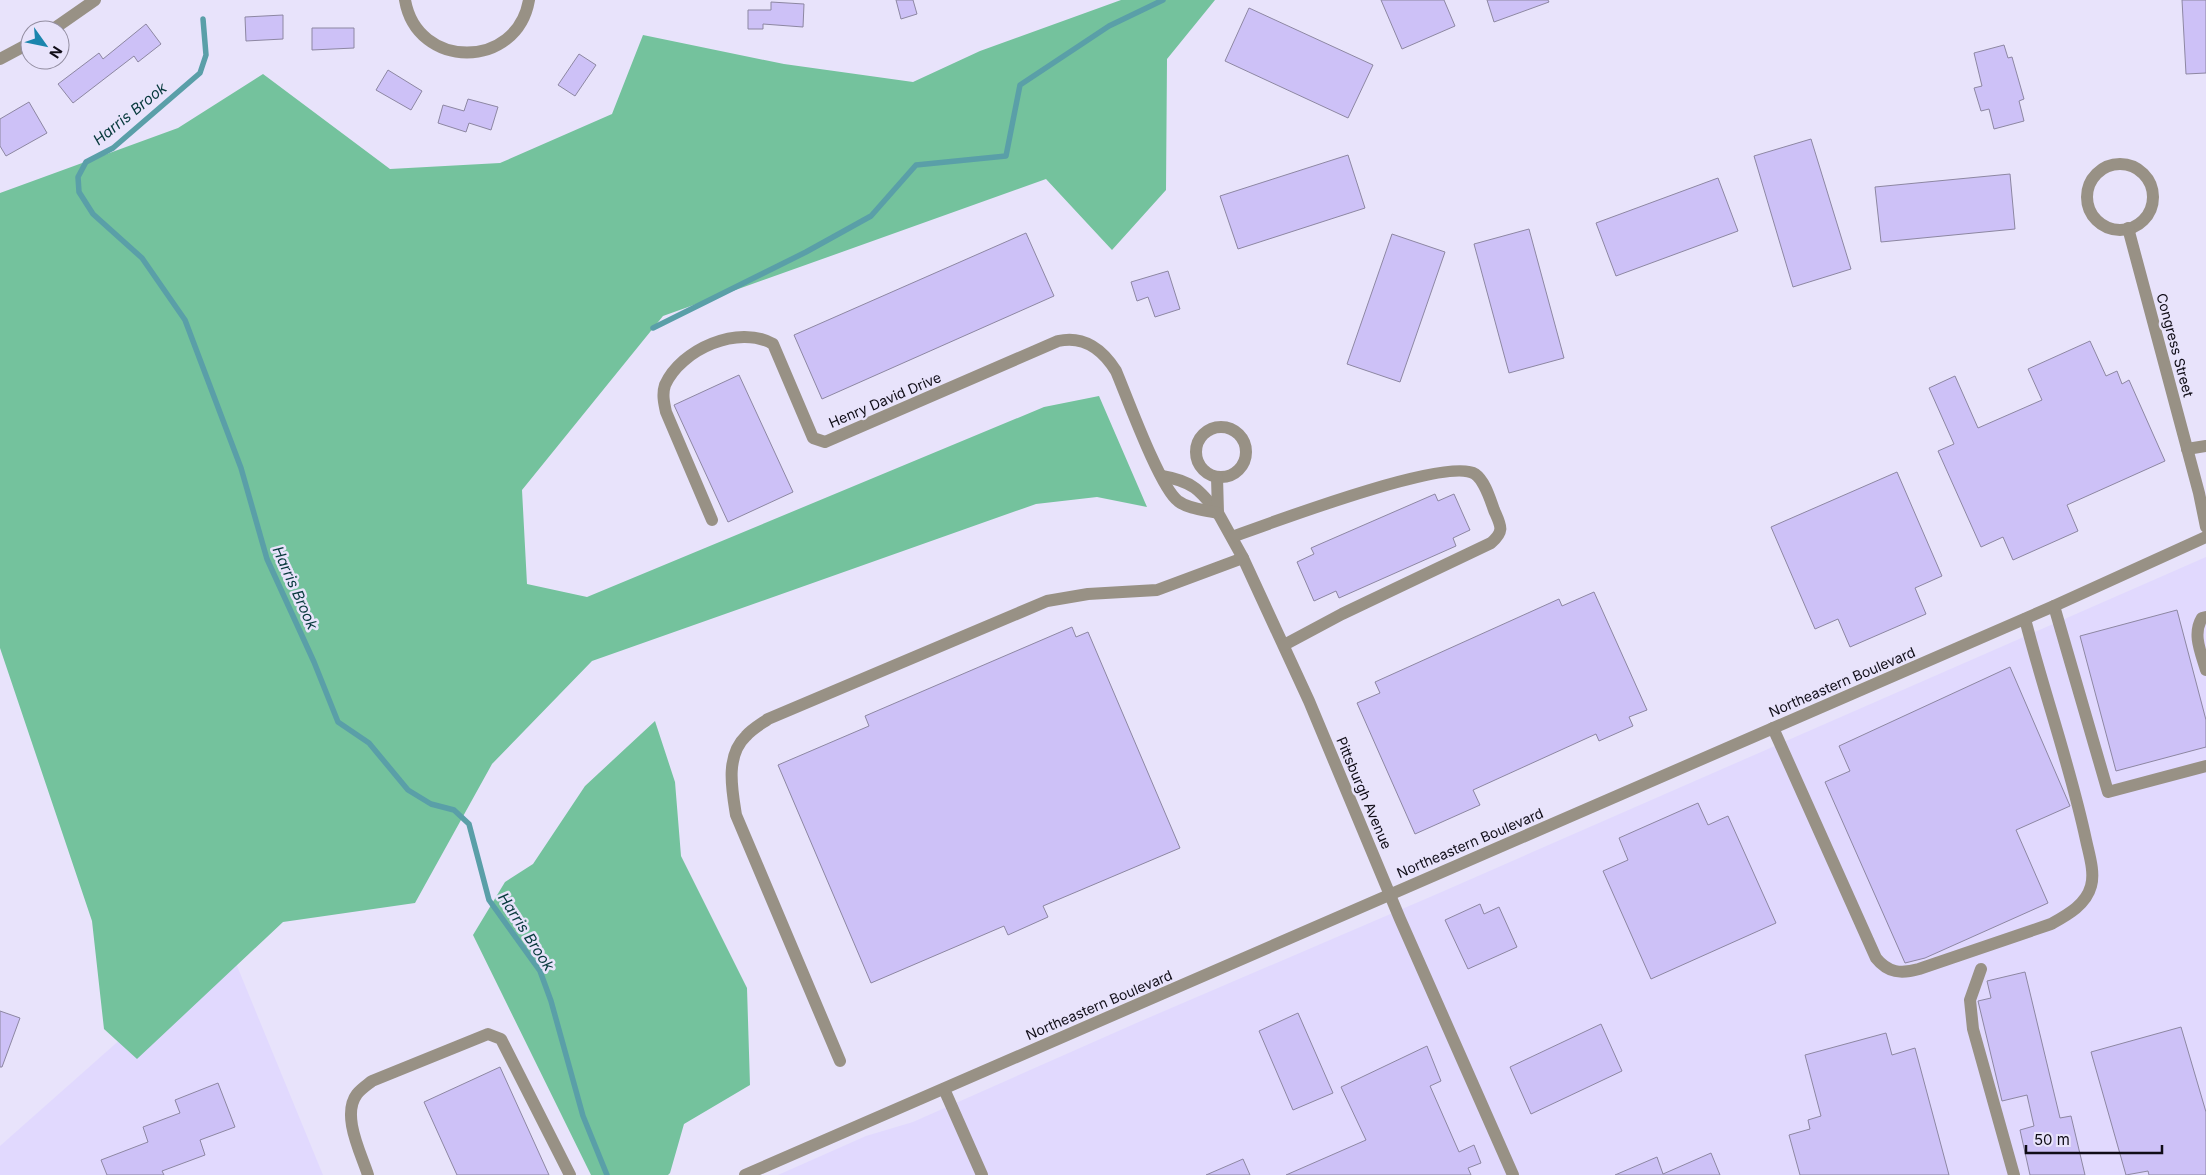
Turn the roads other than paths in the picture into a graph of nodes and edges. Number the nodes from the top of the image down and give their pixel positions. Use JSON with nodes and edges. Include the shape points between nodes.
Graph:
{"nodes":[{"id":1,"x":96,"y":0,"type":"edge"},
{"id":2,"x":405,"y":0,"type":"edge"},
{"id":3,"x":529,"y":0,"type":"edge"},
{"id":4,"x":67,"y":20,"type":"edge"},
{"id":5,"x":20,"y":48,"type":"edge"},
{"id":6,"x":0,"y":59,"type":"edge"},
{"id":7,"x":2128,"y":228,"type":"junction"},
{"id":8,"x":2206,"y":446,"type":"edge"},
{"id":9,"x":2187,"y":449,"type":"junction"},
{"id":10,"x":1162,"y":476,"type":"junction"},
{"id":11,"x":1217,"y":477,"type":"junction"},
{"id":12,"x":1218,"y":513,"type":"junction"},
{"id":13,"x":712,"y":520,"type":"dead end"},
{"id":14,"x":2206,"y":527,"type":"edge"},
{"id":15,"x":1232,"y":537,"type":"junction"},
{"id":16,"x":2206,"y":537,"type":"edge"},
{"id":17,"x":1243,"y":558,"type":"junction"},
{"id":18,"x":2054,"y":606,"type":"junction"},
{"id":19,"x":2206,"y":617,"type":"edge"},
{"id":20,"x":2025,"y":619,"type":"junction"},
{"id":21,"x":1284,"y":645,"type":"junction"},
{"id":22,"x":2206,"y":670,"type":"edge"},
{"id":23,"x":1773,"y":728,"type":"junction"},
{"id":24,"x":2206,"y":766,"type":"edge"},
{"id":25,"x":1390,"y":894,"type":"junction"},
{"id":26,"x":1981,"y":968,"type":"dead end"},
{"id":27,"x":840,"y":1061,"type":"dead end"},
{"id":28,"x":944,"y":1089,"type":"junction"},
{"id":29,"x":368,"y":1175,"type":"edge"},
{"id":30,"x":570,"y":1175,"type":"edge"},
{"id":31,"x":745,"y":1175,"type":"edge"},
{"id":32,"x":982,"y":1175,"type":"edge"},
{"id":33,"x":1513,"y":1175,"type":"edge"},
{"id":34,"x":2014,"y":1175,"type":"edge"}],
"edges":[{"from":1,"to":4,"type":"street"},
{"from":2,"to":3,"type":"street","via":[[412,21],[424,37],[450,51],[471,53],[490,49],[507,38],[520,23]]},
{"from":5,"to":6,"type":"street"},
{"from":7,"to":7,"type":"street","via":[[2147,215],[2152,202],[2151,188],[2145,175],[2133,167],[2108,166],[2091,182],[2087,198],[2089,205],[2102,224],[2113,229]]},
{"from":7,"to":9,"type":"street","name":"Congress Street"},
{"from":8,"to":9,"type":"street"},
{"from":9,"to":14,"type":"street","name":"Congress Street"},
{"from":10,"to":12,"type":"street","via":[[1192,484]]},
{"from":10,"to":12,"type":"street","name":"Henry David Drive","via":[[1176,500],[1186,506]]},
{"from":10,"to":13,"type":"street","name":"Henry David Drive","via":[[1116,371],[1097,348],[1085,342],[1058,341],[825,442],[813,438],[773,344],[749,337],[703,348],[685,360],[665,386],[666,412]]},
{"from":11,"to":11,"type":"street","via":[[1200,466],[1196,449],[1207,431],[1223,427],[1232,429],[1242,438],[1246,455],[1238,471]]},
{"from":11,"to":12,"type":"street","name":"Pittsburgh Avenue"},
{"from":12,"to":15,"type":"street","name":"Pittsburgh Avenue"},
{"from":15,"to":17,"type":"street","name":"Pittsburgh Avenue"},
{"from":15,"to":21,"type":"street","via":[[1335,501],[1436,473],[1464,470],[1476,474],[1483,484],[1501,526],[1499,536],[1491,543]]},
{"from":16,"to":18,"type":"street","name":"Northeastern Boulevard"},
{"from":17,"to":21,"type":"street","name":"Pittsburgh Avenue"},
{"from":17,"to":27,"type":"street","via":[[1157,590],[1047,600],[768,719],[745,736],[735,754],[731,780],[736,816]]},
{"from":18,"to":20,"type":"street","name":"Northeastern Boulevard"},
{"from":18,"to":24,"type":"street","via":[[2108,792]]},
{"from":19,"to":22,"type":"street","via":[[2202,618],[2197,634]]},
{"from":20,"to":23,"type":"street","name":"Northeastern Boulevard"},
{"from":20,"to":23,"type":"street","via":[[2079,810],[2091,868],[2092,885],[2084,900],[2050,924],[1919,970],[1903,973],[1882,965],[1876,958]]},
{"from":21,"to":25,"type":"street","name":"Pittsburgh Avenue"},
{"from":23,"to":25,"type":"street","name":"Northeastern Boulevard"},
{"from":25,"to":28,"type":"street","name":"Northeastern Boulevard"},
{"from":25,"to":33,"type":"street","name":"Pittsburgh Avenue"},
{"from":26,"to":34,"type":"street","via":[[1970,1000],[1973,1029]]},
{"from":28,"to":31,"type":"street","name":"Northeastern Boulevard"},
{"from":28,"to":32,"type":"street"},
{"from":29,"to":30,"type":"street","via":[[352,1125],[351,1108],[357,1095],[372,1081],[488,1034],[501,1039]]}]}
